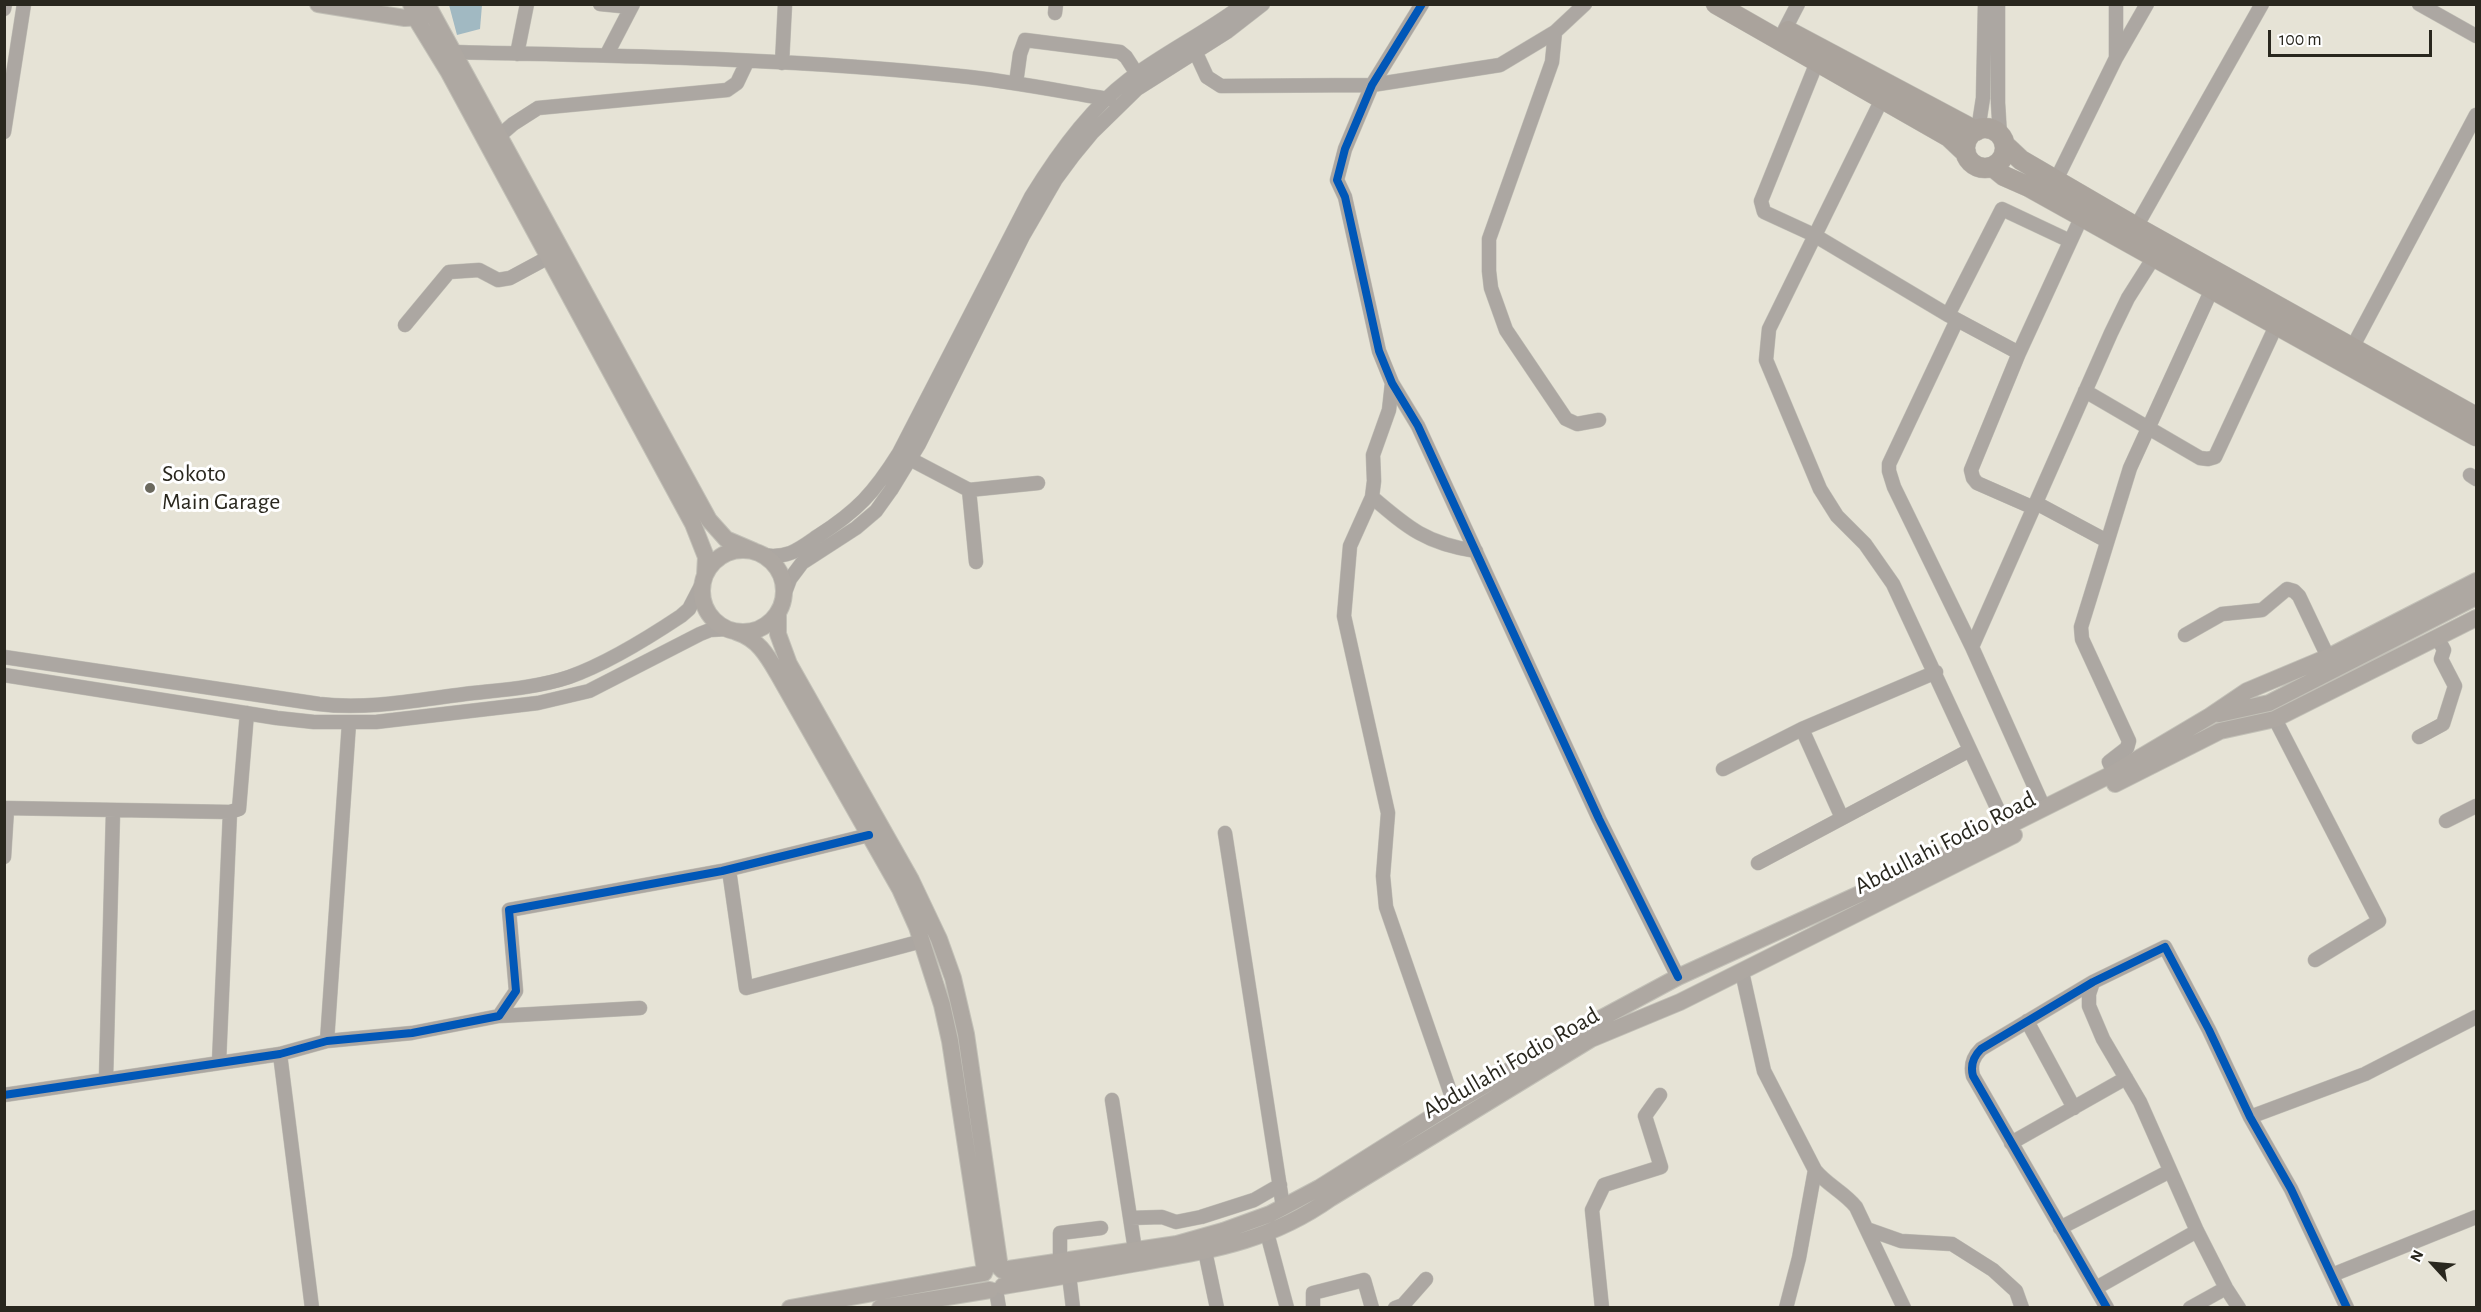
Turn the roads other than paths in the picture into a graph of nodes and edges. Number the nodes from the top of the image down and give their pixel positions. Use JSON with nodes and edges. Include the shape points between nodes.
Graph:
{"nodes":[{"id":1,"x":5,"y":4,"type":"edge"},
{"id":2,"x":24,"y":4,"type":"edge"},
{"id":3,"x":318,"y":4,"type":"edge"},
{"id":4,"x":527,"y":4,"type":"edge"},
{"id":5,"x":600,"y":4,"type":"edge"},
{"id":6,"x":785,"y":4,"type":"edge"},
{"id":7,"x":1244,"y":4,"type":"edge"},
{"id":8,"x":1263,"y":4,"type":"edge"},
{"id":9,"x":1422,"y":4,"type":"edge"},
{"id":10,"x":1585,"y":4,"type":"edge"},
{"id":11,"x":1716,"y":4,"type":"edge"},
{"id":12,"x":1741,"y":4,"type":"edge"},
{"id":13,"x":1798,"y":4,"type":"edge"},
{"id":14,"x":1986,"y":4,"type":"edge"},
{"id":15,"x":1998,"y":4,"type":"edge"},
{"id":16,"x":2116,"y":4,"type":"edge"},
{"id":17,"x":2147,"y":4,"type":"edge"},
{"id":18,"x":2262,"y":4,"type":"edge"},
{"id":19,"x":2419,"y":4,"type":"edge"},
{"id":20,"x":632,"y":6,"type":"edge"},
{"id":21,"x":4,"y":9,"type":"edge"},
{"id":22,"x":421,"y":11,"type":"edge"},
{"id":23,"x":1785,"y":29,"type":"junction"},
{"id":24,"x":1555,"y":32,"type":"junction"},
{"id":25,"x":2476,"y":34,"type":"edge"},
{"id":26,"x":1195,"y":51,"type":"junction"},
{"id":27,"x":452,"y":52,"type":"junction"},
{"id":28,"x":518,"y":54,"type":"junction"},
{"id":29,"x":607,"y":54,"type":"junction"},
{"id":30,"x":2116,"y":58,"type":"junction"},
{"id":31,"x":747,"y":62,"type":"junction"},
{"id":32,"x":1817,"y":62,"type":"junction"},
{"id":33,"x":782,"y":63,"type":"junction"},
{"id":34,"x":1137,"y":74,"type":"junction"},
{"id":35,"x":1016,"y":83,"type":"junction"},
{"id":36,"x":1372,"y":85,"type":"junction"},
{"id":37,"x":1883,"y":98,"type":"junction"},
{"id":38,"x":1109,"y":99,"type":"junction"},
{"id":39,"x":2476,"y":115,"type":"edge"},
{"id":40,"x":1977,"y":131,"type":"junction"},
{"id":41,"x":4,"y":132,"type":"edge"},
{"id":42,"x":498,"y":137,"type":"junction"},
{"id":43,"x":2002,"y":140,"type":"junction"},
{"id":44,"x":1966,"y":153,"type":"junction"},
{"id":45,"x":1993,"y":167,"type":"junction"},
{"id":46,"x":2056,"y":180,"type":"junction"},
{"id":47,"x":2082,"y":216,"type":"junction"},
{"id":48,"x":2136,"y":227,"type":"junction"},
{"id":49,"x":1814,"y":235,"type":"junction"},
{"id":50,"x":2070,"y":241,"type":"junction"},
{"id":51,"x":549,"y":257,"type":"junction"},
{"id":52,"x":2154,"y":257,"type":"junction"},
{"id":53,"x":2212,"y":289,"type":"junction"},
{"id":54,"x":1953,"y":317,"type":"junction"},
{"id":55,"x":405,"y":325,"type":"dead end"},
{"id":56,"x":2276,"y":326,"type":"junction"},
{"id":57,"x":2352,"y":348,"type":"junction"},
{"id":58,"x":2019,"y":352,"type":"junction"},
{"id":59,"x":1392,"y":383,"type":"junction"},
{"id":60,"x":2085,"y":391,"type":"junction"},
{"id":61,"x":2476,"y":417,"type":"edge"},
{"id":62,"x":1599,"y":420,"type":"dead end"},
{"id":63,"x":2149,"y":426,"type":"junction"},
{"id":64,"x":2476,"y":436,"type":"edge"},
{"id":65,"x":910,"y":459,"type":"junction"},
{"id":66,"x":1038,"y":483,"type":"dead end"},
{"id":67,"x":969,"y":490,"type":"junction"},
{"id":68,"x":1372,"y":497,"type":"junction"},
{"id":69,"x":2035,"y":506,"type":"junction"},
{"id":70,"x":2108,"y":542,"type":"junction"},
{"id":71,"x":1476,"y":551,"type":"junction"},
{"id":72,"x":758,"y":553,"type":"junction"},
{"id":73,"x":976,"y":562,"type":"dead end"},
{"id":74,"x":704,"y":578,"type":"junction"},
{"id":75,"x":2476,"y":581,"type":"edge"},
{"id":76,"x":784,"y":595,"type":"junction"},
{"id":77,"x":2476,"y":597,"type":"edge"},
{"id":78,"x":778,"y":612,"type":"junction"},
{"id":79,"x":2476,"y":618,"type":"edge"},
{"id":80,"x":731,"y":631,"type":"junction"},
{"id":81,"x":2185,"y":635,"type":"dead end"},
{"id":82,"x":2437,"y":637,"type":"junction"},
{"id":83,"x":1972,"y":647,"type":"junction"},
{"id":84,"x":4,"y":657,"type":"edge"},
{"id":85,"x":2328,"y":657,"type":"junction"},
{"id":86,"x":1936,"y":672,"type":"junction"},
{"id":87,"x":4,"y":675,"type":"edge"},
{"id":88,"x":2248,"y":707,"type":"junction"},
{"id":89,"x":247,"y":713,"type":"junction"},
{"id":90,"x":2210,"y":716,"type":"junction"},
{"id":91,"x":2275,"y":719,"type":"junction"},
{"id":92,"x":349,"y":723,"type":"junction"},
{"id":93,"x":1802,"y":729,"type":"junction"},
{"id":94,"x":2220,"y":731,"type":"junction"},
{"id":95,"x":2419,"y":737,"type":"dead end"},
{"id":96,"x":1970,"y":750,"type":"junction"},
{"id":97,"x":1723,"y":769,"type":"dead end"},
{"id":98,"x":2114,"y":773,"type":"junction"},
{"id":99,"x":2476,"y":806,"type":"edge"},
{"id":100,"x":6,"y":808,"type":"edge"},
{"id":101,"x":2044,"y":808,"type":"junction"},
{"id":102,"x":113,"y":812,"type":"junction"},
{"id":103,"x":230,"y":812,"type":"junction"},
{"id":104,"x":1842,"y":819,"type":"junction"},
{"id":105,"x":2446,"y":821,"type":"dead end"},
{"id":106,"x":2006,"y":827,"type":"junction"},
{"id":107,"x":1225,"y":833,"type":"dead end"},
{"id":108,"x":869,"y":835,"type":"junction"},
{"id":109,"x":4,"y":842,"type":"edge"},
{"id":110,"x":4,"y":857,"type":"edge"},
{"id":111,"x":1758,"y":863,"type":"dead end"},
{"id":112,"x":729,"y":870,"type":"junction"},
{"id":113,"x":922,"y":941,"type":"junction"},
{"id":114,"x":2315,"y":960,"type":"dead end"},
{"id":115,"x":1742,"y":972,"type":"junction"},
{"id":116,"x":1678,"y":978,"type":"junction"},
{"id":117,"x":2092,"y":982,"type":"junction"},
{"id":118,"x":640,"y":1008,"type":"dead end"},
{"id":119,"x":499,"y":1016,"type":"junction"},
{"id":120,"x":2476,"y":1017,"type":"edge"},
{"id":121,"x":2027,"y":1021,"type":"junction"},
{"id":122,"x":327,"y":1041,"type":"junction"},
{"id":123,"x":280,"y":1053,"type":"junction"},
{"id":124,"x":219,"y":1062,"type":"junction"},
{"id":125,"x":2126,"y":1078,"type":"junction"},
{"id":126,"x":106,"y":1079,"type":"junction"},
{"id":127,"x":4,"y":1095,"type":"edge"},
{"id":128,"x":1660,"y":1095,"type":"dead end"},
{"id":129,"x":1112,"y":1100,"type":"dead end"},
{"id":130,"x":1454,"y":1103,"type":"junction"},
{"id":131,"x":2074,"y":1108,"type":"junction"},
{"id":132,"x":2250,"y":1117,"type":"junction"},
{"id":133,"x":2012,"y":1143,"type":"junction"},
{"id":134,"x":1815,"y":1170,"type":"junction"},
{"id":135,"x":2170,"y":1171,"type":"junction"},
{"id":136,"x":1280,"y":1185,"type":"junction"},
{"id":137,"x":1283,"y":1207,"type":"junction"},
{"id":138,"x":2476,"y":1217,"type":"edge"},
{"id":139,"x":1130,"y":1218,"type":"junction"},
{"id":140,"x":1101,"y":1228,"type":"dead end"},
{"id":141,"x":2060,"y":1228,"type":"junction"},
{"id":142,"x":1867,"y":1229,"type":"junction"},
{"id":143,"x":2197,"y":1231,"type":"junction"},
{"id":144,"x":1267,"y":1233,"type":"junction"},
{"id":145,"x":1135,"y":1251,"type":"junction"},
{"id":146,"x":1205,"y":1251,"type":"junction"},
{"id":147,"x":1065,"y":1268,"type":"junction"},
{"id":148,"x":2332,"y":1275,"type":"junction"},
{"id":149,"x":994,"y":1278,"type":"junction"},
{"id":150,"x":1426,"y":1279,"type":"dead end"},
{"id":151,"x":2096,"y":1288,"type":"junction"},
{"id":152,"x":2226,"y":1288,"type":"junction"},
{"id":153,"x":312,"y":1308,"type":"edge"},
{"id":154,"x":790,"y":1308,"type":"edge"},
{"id":155,"x":880,"y":1308,"type":"edge"},
{"id":156,"x":999,"y":1308,"type":"edge"},
{"id":157,"x":1073,"y":1308,"type":"edge"},
{"id":158,"x":1217,"y":1308,"type":"edge"},
{"id":159,"x":1287,"y":1308,"type":"edge"},
{"id":160,"x":1313,"y":1308,"type":"edge"},
{"id":161,"x":1372,"y":1308,"type":"edge"},
{"id":162,"x":1395,"y":1308,"type":"edge"},
{"id":163,"x":1602,"y":1308,"type":"edge"},
{"id":164,"x":1786,"y":1308,"type":"edge"},
{"id":165,"x":1904,"y":1308,"type":"edge"},
{"id":166,"x":2022,"y":1308,"type":"edge"},
{"id":167,"x":2107,"y":1308,"type":"edge"},
{"id":168,"x":2190,"y":1308,"type":"edge"},
{"id":169,"x":2239,"y":1308,"type":"edge"},
{"id":170,"x":2347,"y":1308,"type":"edge"}],
"edges":[{"from":1,"to":21,"type":"street"},
{"from":2,"to":41,"type":"street"},
{"from":3,"to":22,"type":"main road","via":[[405,18]]},
{"from":4,"to":28,"type":"street"},
{"from":5,"to":20,"type":"street"},
{"from":6,"to":33,"type":"street"},
{"from":7,"to":34,"type":"street"},
{"from":8,"to":26,"type":"street"},
{"from":9,"to":36,"type":"street"},
{"from":10,"to":24,"type":"street"},
{"from":11,"to":32,"type":"highway"},
{"from":12,"to":23,"type":"highway"},
{"from":13,"to":23,"type":"street"},
{"from":14,"to":40,"type":"street","via":[[1983,98]]},
{"from":15,"to":43,"type":"street"},
{"from":16,"to":30,"type":"street"},
{"from":17,"to":30,"type":"street"},
{"from":18,"to":48,"type":"street"},
{"from":19,"to":25,"type":"street"},
{"from":20,"to":29,"type":"street"},
{"from":22,"to":27,"type":"main road"},
{"from":22,"to":51,"type":"main road","via":[[448,71]]},
{"from":23,"to":40,"type":"highway"},
{"from":24,"to":36,"type":"street","via":[[1500,65]]},
{"from":24,"to":62,"type":"street","via":[[1552,62],[1489,238],[1489,271],[1506,330],[1566,419],[1576,424]]},
{"from":26,"to":36,"type":"street","via":[[1207,76],[1221,86]]},
{"from":26,"to":65,"type":"street","via":[[1128,96],[1056,179]]},
{"from":27,"to":28,"type":"street"},
{"from":27,"to":42,"type":"main road"},
{"from":28,"to":29,"type":"street"},
{"from":29,"to":31,"type":"street"},
{"from":30,"to":46,"type":"street"},
{"from":31,"to":33,"type":"street"},
{"from":31,"to":42,"type":"street","via":[[737,83],[727,90],[538,108]]},
{"from":32,"to":37,"type":"highway"},
{"from":32,"to":49,"type":"street","via":[[1761,201],[1764,212]]},
{"from":33,"to":35,"type":"street"},
{"from":34,"to":35,"type":"street","via":[[1120,52],[1025,40]]},
{"from":34,"to":38,"type":"street"},
{"from":35,"to":38,"type":"street"},
{"from":36,"to":59,"type":"street","via":[[1345,149],[1337,180],[1345,197],[1379,351]]},
{"from":37,"to":44,"type":"highway","via":[[1949,136]]},
{"from":37,"to":49,"type":"street"},
{"from":38,"to":72,"type":"street","via":[[1064,149],[1031,197],[899,453],[879,483],[846,518],[796,550],[783,556]]},
{"from":39,"to":57,"type":"street"},
{"from":40,"to":43,"type":"highway","via":[[1990,129]]},
{"from":40,"to":44,"type":"highway","via":[[1967,140]]},
{"from":42,"to":72,"type":"main road","via":[[709,520],[726,539]]},
{"from":43,"to":45,"type":"highway","via":[[2002,158]]},
{"from":43,"to":46,"type":"highway","via":[[2021,160]]},
{"from":44,"to":45,"type":"highway","via":[[1973,164]]},
{"from":45,"to":47,"type":"highway"},
{"from":46,"to":48,"type":"highway"},
{"from":47,"to":50,"type":"street"},
{"from":47,"to":52,"type":"highway"},
{"from":48,"to":57,"type":"highway"},
{"from":49,"to":54,"type":"street"},
{"from":49,"to":86,"type":"street","via":[[1769,329],[1766,360],[1828,503],[1877,558]]},
{"from":50,"to":54,"type":"street","via":[[2002,209]]},
{"from":50,"to":58,"type":"street"},
{"from":51,"to":55,"type":"street","via":[[510,278],[498,280],[479,270],[448,272]]},
{"from":51,"to":74,"type":"main road","via":[[693,524],[706,557]]},
{"from":52,"to":53,"type":"highway"},
{"from":52,"to":60,"type":"street","via":[[2128,298]]},
{"from":53,"to":56,"type":"highway"},
{"from":53,"to":63,"type":"street"},
{"from":54,"to":58,"type":"street"},
{"from":54,"to":83,"type":"street","via":[[1888,471]]},
{"from":56,"to":63,"type":"street","via":[[2215,457],[2200,458]]},
{"from":56,"to":64,"type":"highway"},
{"from":57,"to":61,"type":"highway"},
{"from":58,"to":69,"type":"street","via":[[1971,470],[1977,483]]},
{"from":59,"to":68,"type":"street","via":[[1389,410],[1373,454]]},
{"from":59,"to":71,"type":"street","via":[[1418,426]]},
{"from":60,"to":63,"type":"street"},
{"from":60,"to":69,"type":"street"},
{"from":63,"to":70,"type":"street","via":[[2130,468]]},
{"from":65,"to":67,"type":"street"},
{"from":65,"to":76,"type":"street","via":[[876,511],[839,541],[802,563]]},
{"from":66,"to":67,"type":"street"},
{"from":67,"to":73,"type":"street"},
{"from":68,"to":71,"type":"street","via":[[1407,528],[1449,547]]},
{"from":68,"to":130,"type":"street","via":[[1350,546],[1344,616],[1388,813],[1383,876],[1386,907]]},
{"from":69,"to":70,"type":"street"},
{"from":69,"to":83,"type":"street"},
{"from":70,"to":98,"type":"street","via":[[2080,634],[2129,741],[2127,748],[2109,762]]},
{"from":71,"to":116,"type":"street","via":[[1599,819]]},
{"from":72,"to":74,"type":"main road","via":[[731,552],[720,556]]},
{"from":72,"to":76,"type":"main road","via":[[779,572]]},
{"from":74,"to":80,"type":"main road","via":[[702,597],[706,610],[715,622]]},
{"from":74,"to":84,"type":"street","via":[[689,609],[681,616],[588,670],[526,686],[372,705],[319,704]]},
{"from":75,"to":85,"type":"main road"},
{"from":76,"to":78,"type":"main road"},
{"from":77,"to":88,"type":"main road","via":[[2269,703]]},
{"from":78,"to":80,"type":"main road","via":[[760,628]]},
{"from":78,"to":149,"type":"main road","via":[[778,634],[789,664],[911,880],[953,978],[966,1034]]},
{"from":79,"to":82,"type":"main road"},
{"from":80,"to":92,"type":"street","via":[[710,630],[589,691],[555,700]]},
{"from":80,"to":108,"type":"main road","via":[[756,641],[769,659]]},
{"from":81,"to":85,"type":"street","via":[[2222,614],[2262,610],[2287,589],[2299,596]]},
{"from":82,"to":91,"type":"main road"},
{"from":82,"to":95,"type":"street","via":[[2444,650],[2441,659],[2455,686],[2443,724]]},
{"from":83,"to":101,"type":"street"},
{"from":85,"to":90,"type":"main road","via":[[2247,691]]},
{"from":86,"to":93,"type":"street"},
{"from":86,"to":96,"type":"street"},
{"from":87,"to":89,"type":"street"},
{"from":88,"to":90,"type":"main road"},
{"from":88,"to":94,"type":"main road"},
{"from":89,"to":92,"type":"street"},
{"from":89,"to":103,"type":"street","via":[[239,809]]},
{"from":90,"to":98,"type":"main road","name":"Abdullahi Fodio Road"},
{"from":91,"to":94,"type":"main road"},
{"from":91,"to":114,"type":"street","via":[[2379,921]]},
{"from":92,"to":122,"type":"street"},
{"from":93,"to":97,"type":"street"},
{"from":93,"to":104,"type":"street"},
{"from":94,"to":115,"type":"main road","name":"Abdullahi Fodio Road"},
{"from":96,"to":104,"type":"street"},
{"from":96,"to":106,"type":"street"},
{"from":98,"to":101,"type":"main road","name":"Abdullahi Fodio Road"},
{"from":99,"to":105,"type":"street"},
{"from":100,"to":102,"type":"street"},
{"from":100,"to":109,"type":"street"},
{"from":100,"to":110,"type":"street"},
{"from":101,"to":106,"type":"main road","name":"Abdullahi Fodio Road"},
{"from":102,"to":103,"type":"street"},
{"from":102,"to":126,"type":"street"},
{"from":103,"to":124,"type":"street"},
{"from":104,"to":111,"type":"street"},
{"from":106,"to":116,"type":"main road","name":"Abdullahi Fodio Road"},
{"from":107,"to":136,"type":"street"},
{"from":108,"to":112,"type":"street"},
{"from":108,"to":113,"type":"main road","via":[[900,890]]},
{"from":112,"to":113,"type":"street","via":[[746,988]]},
{"from":112,"to":119,"type":"street","via":[[509,910],[516,991]]},
{"from":113,"to":149,"type":"main road","via":[[950,1041]]},
{"from":115,"to":134,"type":"street","via":[[1764,1071]]},
{"from":115,"to":144,"type":"main road","name":"Abdullahi Fodio Road","via":[[1591,1039],[1304,1217]]},
{"from":116,"to":130,"type":"main road","name":"Abdullahi Fodio Road"},
{"from":117,"to":121,"type":"street"},
{"from":117,"to":125,"type":"street","via":[[2090,1006],[2103,1039]]},
{"from":117,"to":132,"type":"street","via":[[2165,947]]},
{"from":118,"to":119,"type":"street"},
{"from":119,"to":122,"type":"street","via":[[412,1033]]},
{"from":120,"to":132,"type":"street","via":[[2365,1074]]},
{"from":121,"to":131,"type":"street"},
{"from":121,"to":133,"type":"street","via":[[1981,1049],[1972,1066],[1973,1076]]},
{"from":122,"to":123,"type":"street"},
{"from":123,"to":124,"type":"street"},
{"from":123,"to":153,"type":"street"},
{"from":124,"to":126,"type":"street"},
{"from":125,"to":131,"type":"street"},
{"from":125,"to":135,"type":"street"},
{"from":126,"to":127,"type":"street"},
{"from":128,"to":163,"type":"street","via":[[1645,1116],[1661,1167],[1604,1185],[1592,1209]]},
{"from":129,"to":139,"type":"street"},
{"from":130,"to":137,"type":"main road","name":"Abdullahi Fodio Road"},
{"from":131,"to":133,"type":"street"},
{"from":132,"to":148,"type":"street","via":[[2291,1189]]},
{"from":133,"to":141,"type":"street"},
{"from":134,"to":142,"type":"street","via":[[1846,1195]]},
{"from":134,"to":164,"type":"street"},
{"from":135,"to":141,"type":"street"},
{"from":135,"to":143,"type":"street"},
{"from":136,"to":137,"type":"street"},
{"from":136,"to":139,"type":"street","via":[[1254,1200],[1201,1217],[1176,1222],[1162,1217]]},
{"from":137,"to":145,"type":"main road","name":"Abdullahi Fodio Road","via":[[1224,1231]]},
{"from":138,"to":148,"type":"street"},
{"from":139,"to":145,"type":"street"},
{"from":140,"to":147,"type":"street","via":[[1060,1233]]},
{"from":141,"to":151,"type":"street"},
{"from":142,"to":165,"type":"street"},
{"from":142,"to":166,"type":"street","via":[[1901,1241],[1952,1244],[1993,1270],[2016,1291]]},
{"from":143,"to":151,"type":"street"},
{"from":143,"to":152,"type":"street"},
{"from":144,"to":146,"type":"main road","name":"Abdullahi Fodio Road"},
{"from":144,"to":159,"type":"street"},
{"from":145,"to":147,"type":"main road","name":"Abdullahi Fodio Road"},
{"from":146,"to":147,"type":"main road","name":"Abdullahi Fodio Road"},
{"from":146,"to":158,"type":"street"},
{"from":147,"to":149,"type":"main road","name":"Abdullahi Fodio Road"},
{"from":147,"to":157,"type":"street"},
{"from":148,"to":170,"type":"street"},
{"from":149,"to":154,"type":"main road","name":"Abdullahi Fodio Road"},
{"from":149,"to":155,"type":"main road","name":"Abdullahi Fodio Road"},
{"from":149,"to":156,"type":"street"},
{"from":150,"to":162,"type":"street","via":[[1403,1305]]},
{"from":151,"to":167,"type":"street"},
{"from":152,"to":168,"type":"street"},
{"from":152,"to":169,"type":"street"},
{"from":160,"to":161,"type":"street","via":[[1313,1293],[1364,1280]]}]}
